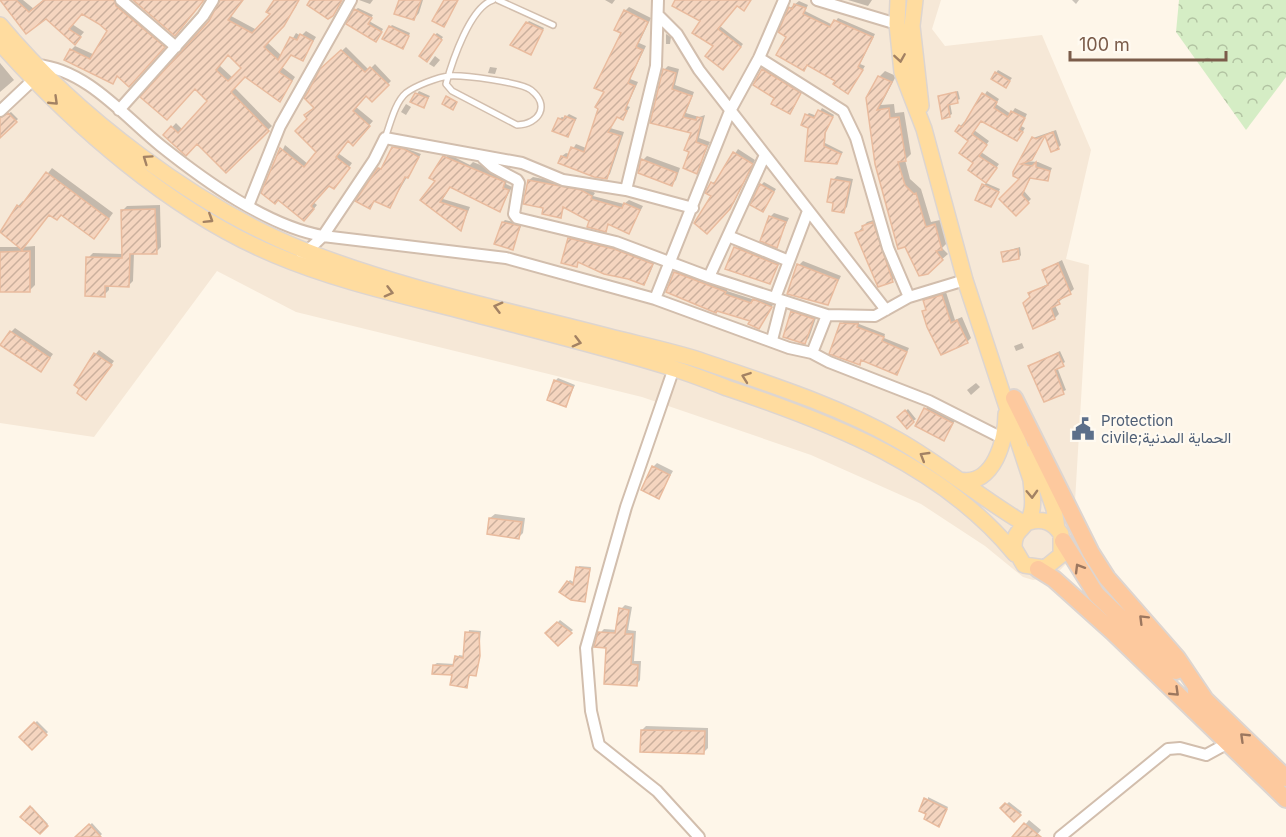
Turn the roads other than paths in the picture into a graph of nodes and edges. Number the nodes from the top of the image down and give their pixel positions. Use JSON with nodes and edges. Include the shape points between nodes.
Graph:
{"nodes":[{"id":1,"x":121,"y":0,"type":"edge"},
{"id":2,"x":213,"y":0,"type":"edge"},
{"id":3,"x":493,"y":0,"type":"edge"},
{"id":4,"x":498,"y":0,"type":"edge"},
{"id":5,"x":658,"y":0,"type":"edge"},
{"id":6,"x":783,"y":0,"type":"edge"},
{"id":7,"x":817,"y":0,"type":"edge"},
{"id":8,"x":898,"y":0,"type":"edge"},
{"id":9,"x":915,"y":0,"type":"edge"},
{"id":10,"x":349,"y":1,"type":"edge"},
{"id":11,"x":658,"y":15,"type":"junction"},
{"id":12,"x":897,"y":24,"type":"junction"},
{"id":13,"x":0,"y":25,"type":"edge"},
{"id":14,"x":553,"y":25,"type":"dead end"},
{"id":15,"x":0,"y":43,"type":"edge"},
{"id":16,"x":176,"y":47,"type":"junction"},
{"id":17,"x":759,"y":58,"type":"junction"},
{"id":18,"x":35,"y":73,"type":"junction"},
{"id":19,"x":448,"y":76,"type":"junction"},
{"id":20,"x":119,"y":110,"type":"junction"},
{"id":21,"x":0,"y":111,"type":"edge"},
{"id":22,"x":730,"y":111,"type":"junction"},
{"id":23,"x":924,"y":129,"type":"junction"},
{"id":24,"x":385,"y":138,"type":"junction"},
{"id":25,"x":765,"y":155,"type":"junction"},
{"id":26,"x":483,"y":158,"type":"junction"},
{"id":27,"x":626,"y":190,"type":"junction"},
{"id":28,"x":248,"y":206,"type":"junction"},
{"id":29,"x":693,"y":208,"type":"junction"},
{"id":30,"x":808,"y":211,"type":"junction"},
{"id":31,"x":323,"y":236,"type":"junction"},
{"id":32,"x":728,"y":236,"type":"junction"},
{"id":33,"x":301,"y":257,"type":"junction"},
{"id":34,"x":789,"y":261,"type":"junction"},
{"id":35,"x":670,"y":263,"type":"junction"},
{"id":36,"x":709,"y":277,"type":"junction"},
{"id":37,"x":965,"y":280,"type":"junction"},
{"id":38,"x":909,"y":297,"type":"junction"},
{"id":39,"x":655,"y":299,"type":"junction"},
{"id":40,"x":778,"y":299,"type":"junction"},
{"id":41,"x":886,"y":310,"type":"junction"},
{"id":42,"x":827,"y":315,"type":"junction"},
{"id":43,"x":772,"y":340,"type":"junction"},
{"id":44,"x":812,"y":352,"type":"junction"},
{"id":45,"x":674,"y":368,"type":"junction"},
{"id":46,"x":1010,"y":400,"type":"junction"},
{"id":47,"x":1004,"y":439,"type":"junction"},
{"id":48,"x":960,"y":480,"type":"junction"},
{"id":49,"x":1027,"y":523,"type":"junction"},
{"id":50,"x":1060,"y":535,"type":"junction"},
{"id":51,"x":1016,"y":554,"type":"junction"},
{"id":52,"x":1038,"y":569,"type":"junction"},
{"id":53,"x":1204,"y":698,"type":"junction"},
{"id":54,"x":1228,"y":743,"type":"junction"},
{"id":55,"x":1286,"y":778,"type":"edge"},
{"id":56,"x":1286,"y":799,"type":"edge"},
{"id":57,"x":699,"y":837,"type":"edge"},
{"id":58,"x":1060,"y":837,"type":"edge"}],
"edges":[{"from":1,"to":16,"type":"street"},
{"from":2,"to":16,"type":"street"},
{"from":3,"to":19,"type":"lane","via":[[477,12]]},
{"from":4,"to":14,"type":"lane"},
{"from":5,"to":11,"type":"street"},
{"from":6,"to":17,"type":"street"},
{"from":7,"to":12,"type":"street"},
{"from":8,"to":12,"type":"main road"},
{"from":9,"to":23,"type":"main road","via":[[912,26]]},
{"from":10,"to":28,"type":"street","via":[[280,126]]},
{"from":11,"to":22,"type":"street","via":[[677,34]]},
{"from":11,"to":27,"type":"street","via":[[656,66]]},
{"from":12,"to":23,"type":"main road","one_way":true,"via":[[902,72]]},
{"from":13,"to":18,"type":"main road"},
{"from":15,"to":18,"type":"main road"},
{"from":16,"to":20,"type":"street"},
{"from":17,"to":22,"type":"street"},
{"from":17,"to":38,"type":"street","via":[[843,111],[856,138],[888,248]]},
{"from":18,"to":20,"type":"street","via":[[53,66],[65,71]]},
{"from":18,"to":21,"type":"street"},
{"from":18,"to":33,"type":"main road","via":[[170,175]]},
{"from":19,"to":19,"type":"lane","via":[[522,85],[538,98],[541,110],[529,124],[517,124],[452,91],[446,84]]},
{"from":19,"to":24,"type":"lane","via":[[407,92]]},
{"from":20,"to":28,"type":"street","via":[[176,158]]},
{"from":22,"to":25,"type":"street"},
{"from":22,"to":29,"type":"street"},
{"from":23,"to":37,"type":"main road"},
{"from":24,"to":26,"type":"street"},
{"from":24,"to":31,"type":"street"},
{"from":25,"to":30,"type":"street"},
{"from":25,"to":32,"type":"street"},
{"from":26,"to":27,"type":"street","via":[[522,163],[563,180]]},
{"from":26,"to":35,"type":"street","via":[[519,183],[514,214],[517,218],[616,242]]},
{"from":27,"to":29,"type":"street"},
{"from":28,"to":31,"type":"street","via":[[282,224]]},
{"from":29,"to":35,"type":"street"},
{"from":30,"to":34,"type":"street"},
{"from":30,"to":41,"type":"street"},
{"from":31,"to":33,"type":"street"},
{"from":31,"to":39,"type":"street","via":[[506,258]]},
{"from":32,"to":34,"type":"street"},
{"from":32,"to":36,"type":"street"},
{"from":33,"to":45,"type":"main road","one_way":true,"via":[[346,280]]},
{"from":48,"to":33,"type":"main road","one_way":true,"via":[[857,418],[696,359]]},
{"from":34,"to":40,"type":"street"},
{"from":35,"to":36,"type":"street"},
{"from":35,"to":39,"type":"street"},
{"from":36,"to":40,"type":"street"},
{"from":37,"to":38,"type":"street"},
{"from":37,"to":46,"type":"main road"},
{"from":38,"to":41,"type":"street"},
{"from":39,"to":43,"type":"street"},
{"from":40,"to":42,"type":"street"},
{"from":40,"to":43,"type":"street"},
{"from":41,"to":42,"type":"street","via":[[860,318]]},
{"from":42,"to":44,"type":"street"},
{"from":43,"to":44,"type":"street"},
{"from":44,"to":47,"type":"street","via":[[929,401]]},
{"from":45,"to":51,"type":"main road","via":[[781,405],[860,439],[979,513]]},
{"from":45,"to":57,"type":"street","via":[[626,507],[586,648],[591,711],[599,745],[657,791]]},
{"from":46,"to":47,"type":"main road"},
{"from":46,"to":49,"type":"main road","one_way":true,"via":[[1031,480],[1032,508]]},
{"from":46,"to":50,"type":"main road","via":[[1054,509]]},
{"from":53,"to":46,"type":"highway","one_way":true,"via":[[1164,642],[1107,578]]},
{"from":47,"to":48,"type":"main road","via":[[994,462],[982,475],[972,481]]},
{"from":48,"to":49,"type":"main road"},
{"from":49,"to":50,"type":"main road","via":[[1044,520]]},
{"from":49,"to":51,"type":"main road","via":[[1016,534]]},
{"from":50,"to":52,"type":"main road","via":[[1057,561]]},
{"from":53,"to":50,"type":"highway","one_way":true,"via":[[1096,594]]},
{"from":51,"to":52,"type":"main road","via":[[1024,565]]},
{"from":52,"to":54,"type":"highway","one_way":true,"via":[[1083,605]]},
{"from":55,"to":53,"type":"highway","one_way":true},
{"from":54,"to":56,"type":"highway"},
{"from":54,"to":58,"type":"street","via":[[1206,754],[1168,749]]}]}
